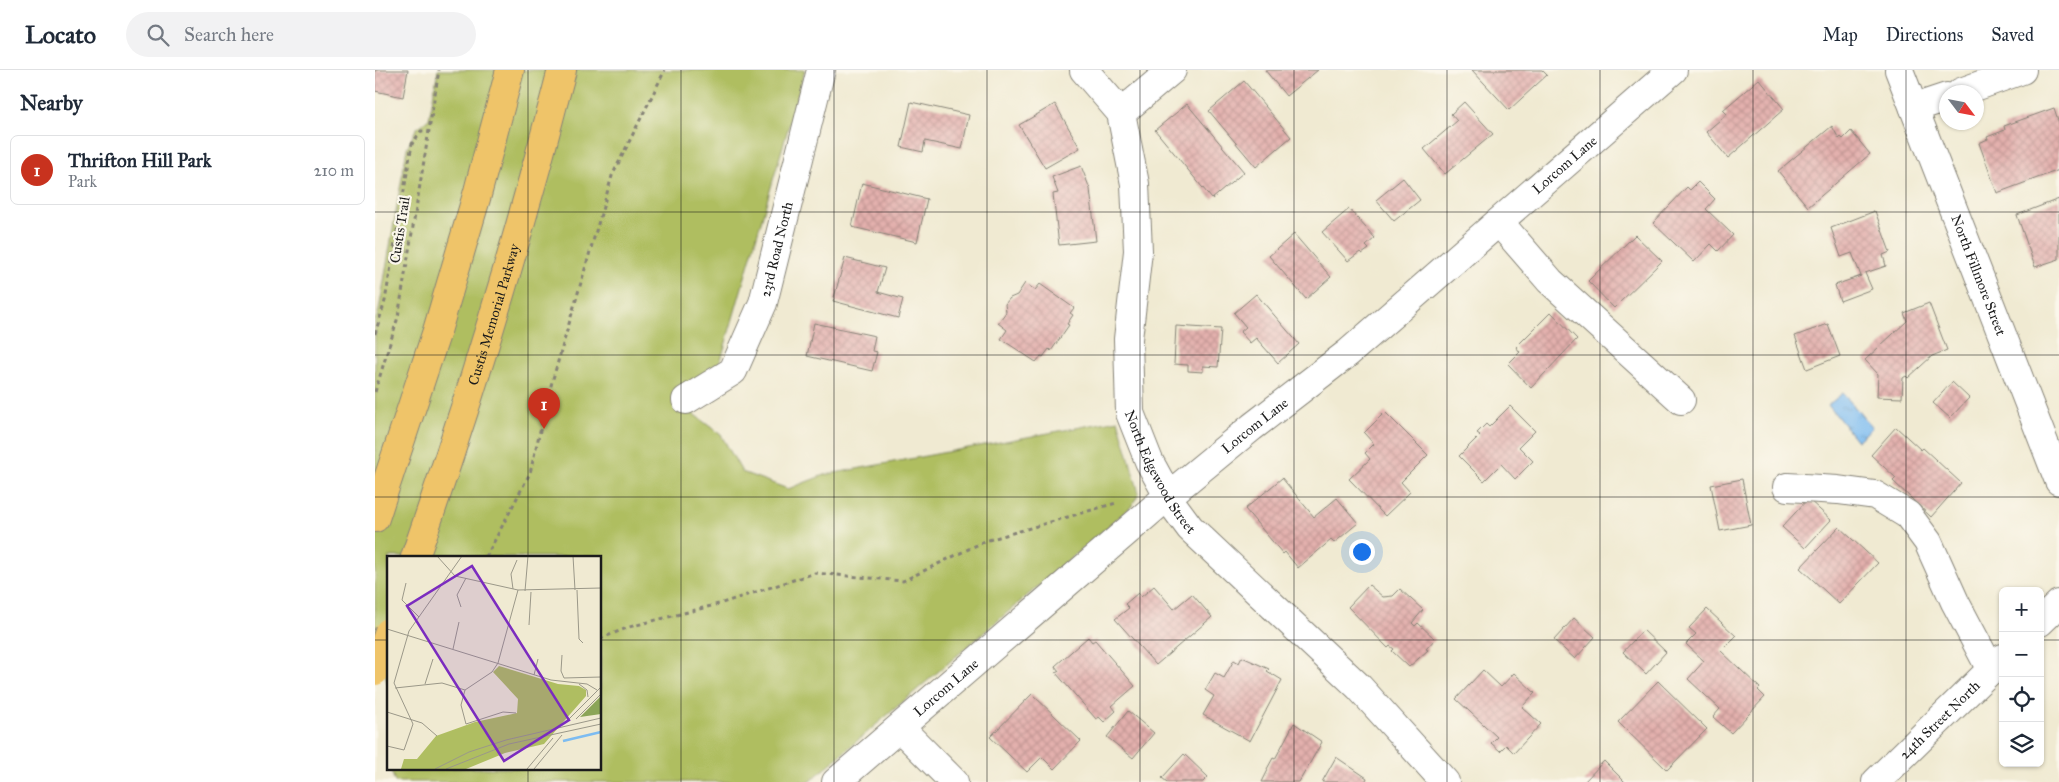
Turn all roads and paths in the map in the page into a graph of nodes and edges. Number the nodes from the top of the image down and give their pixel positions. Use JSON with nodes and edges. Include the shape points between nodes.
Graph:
{"nodes":[{"id":1,"x":439,"y":70,"type":"edge"},
{"id":2,"x":510,"y":70,"type":"edge"},
{"id":3,"x":562,"y":70,"type":"edge"},
{"id":4,"x":665,"y":70,"type":"edge"},
{"id":5,"x":821,"y":70,"type":"edge"},
{"id":6,"x":1084,"y":70,"type":"edge"},
{"id":7,"x":1172,"y":70,"type":"edge"},
{"id":8,"x":1673,"y":70,"type":"edge"},
{"id":9,"x":1899,"y":70,"type":"edge"},
{"id":10,"x":2022,"y":70,"type":"edge"},
{"id":11,"x":1980,"y":85,"type":"edge"},
{"id":12,"x":1939,"y":100,"type":"edge"},
{"id":13,"x":1914,"y":108,"type":"junction"},
{"id":14,"x":1121,"y":113,"type":"junction"},
{"id":15,"x":427,"y":131,"type":"junction"},
{"id":16,"x":1499,"y":222,"type":"junction"},
{"id":17,"x":375,"y":334,"type":"edge"},
{"id":18,"x":375,"y":392,"type":"edge"},
{"id":19,"x":686,"y":400,"type":"dead end"},
{"id":20,"x":1681,"y":400,"type":"dead end"},
{"id":21,"x":2059,"y":481,"type":"edge"},
{"id":22,"x":1787,"y":487,"type":"dead end"},
{"id":23,"x":1168,"y":496,"type":"junction"},
{"id":24,"x":1123,"y":500,"type":"dead end"},
{"id":25,"x":375,"y":518,"type":"edge"},
{"id":26,"x":418,"y":549,"type":"edge"},
{"id":27,"x":487,"y":556,"type":"edge"},
{"id":28,"x":2059,"y":604,"type":"edge"},
{"id":29,"x":2044,"y":618,"type":"edge"},
{"id":30,"x":387,"y":638,"type":"edge"},
{"id":31,"x":601,"y":639,"type":"edge"},
{"id":32,"x":1997,"y":664,"type":"edge"},
{"id":33,"x":375,"y":671,"type":"edge"},
{"id":34,"x":900,"y":728,"type":"junction"},
{"id":35,"x":836,"y":782,"type":"edge"},
{"id":36,"x":953,"y":782,"type":"edge"},
{"id":37,"x":1445,"y":782,"type":"edge"},
{"id":38,"x":1876,"y":782,"type":"edge"}],
"edges":[{"from":1,"to":15,"type":"path","name":"Custis Trail"},
{"from":2,"to":25,"type":"highway","via":[[437,331]]},
{"from":3,"to":26,"type":"highway","name":"Custis Memorial Parkway","via":[[512,257]]},
{"from":4,"to":27,"type":"path","via":[[612,176],[550,389],[530,473]]},
{"from":5,"to":19,"type":"street","name":"23rd Road North","via":[[763,303],[733,371]]},
{"from":6,"to":14,"type":"street","name":"North Edgewood Street"},
{"from":7,"to":14,"type":"street"},
{"from":8,"to":16,"type":"street","name":"Lorcom Lane"},
{"from":9,"to":13,"type":"street","name":"North Fillmore Street"},
{"from":10,"to":11,"type":"street"},
{"from":12,"to":13,"type":"street"},
{"from":13,"to":21,"type":"street","name":"North Fillmore Street"},
{"from":14,"to":23,"type":"street","name":"North Edgewood Street","via":[[1135,184],[1138,251],[1128,339],[1130,413],[1149,461]]},
{"from":15,"to":17,"type":"path","via":[[421,131],[412,144],[385,301]]},
{"from":15,"to":18,"type":"path","name":"Custis Trail","via":[[398,317]]},
{"from":16,"to":20,"type":"street","via":[[1550,281]]},
{"from":16,"to":23,"type":"street","name":"Lorcom Lane","via":[[1348,353]]},
{"from":22,"to":32,"type":"street","via":[[1875,495],[1908,515],[1928,542],[1955,602]]},
{"from":23,"to":34,"type":"street","name":"Lorcom Lane"},
{"from":23,"to":37,"type":"street","name":"North Edgewood Street","via":[[1190,528],[1359,687]]},
{"from":24,"to":31,"type":"path","via":[[985,541],[903,581],[815,573],[719,604],[629,627]]},
{"from":28,"to":29,"type":"street"},
{"from":30,"to":33,"type":"highway","bridge":true},
{"from":32,"to":38,"type":"street","name":"24th Street North"},
{"from":34,"to":35,"type":"street","name":"Lorcom Lane"},
{"from":34,"to":36,"type":"street"}]}
